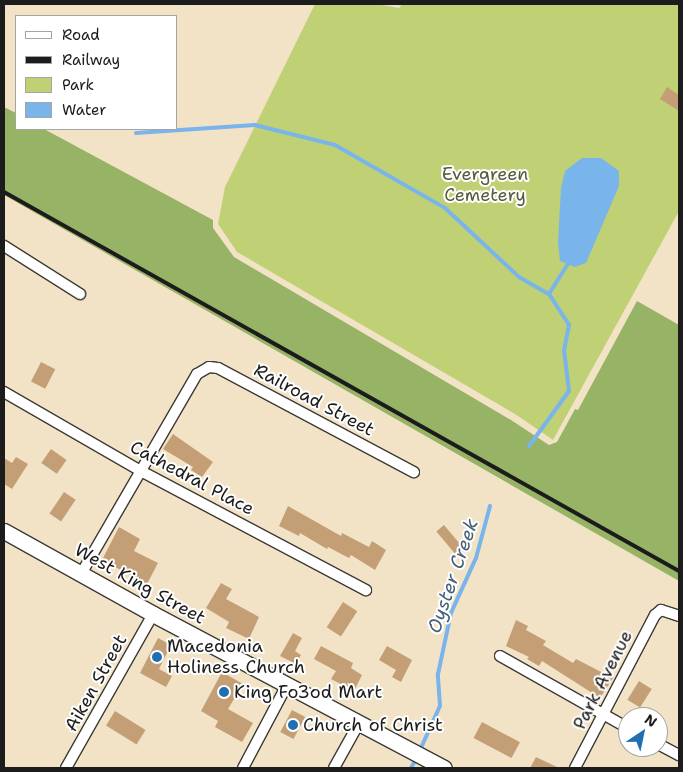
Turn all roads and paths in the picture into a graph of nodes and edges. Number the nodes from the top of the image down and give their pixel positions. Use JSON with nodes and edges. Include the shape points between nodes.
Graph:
{"nodes":[{"id":1,"x":4,"y":246,"type":"edge"},
{"id":2,"x":80,"y":294,"type":"dead end"},
{"id":3,"x":4,"y":392,"type":"edge"},
{"id":4,"x":139,"y":470,"type":"junction"},
{"id":5,"x":414,"y":472,"type":"dead end"},
{"id":6,"x":4,"y":531,"type":"edge"},
{"id":7,"x":81,"y":574,"type":"junction"},
{"id":8,"x":366,"y":590,"type":"dead end"},
{"id":9,"x":153,"y":614,"type":"junction"},
{"id":10,"x":679,"y":616,"type":"edge"},
{"id":11,"x":500,"y":656,"type":"dead end"},
{"id":12,"x":287,"y":685,"type":"junction"},
{"id":13,"x":603,"y":716,"type":"junction"},
{"id":14,"x":359,"y":723,"type":"junction"},
{"id":15,"x":618,"y":723,"type":"edge"},
{"id":16,"x":66,"y":768,"type":"edge"},
{"id":17,"x":243,"y":768,"type":"edge"},
{"id":18,"x":334,"y":768,"type":"edge"},
{"id":19,"x":444,"y":768,"type":"edge"},
{"id":20,"x":575,"y":768,"type":"edge"}],
"edges":[{"from":1,"to":2,"type":"street"},
{"from":3,"to":4,"type":"street","name":"Cathedral Place"},
{"from":4,"to":5,"type":"street","name":"Railroad Street","via":[[197,374],[209,367],[218,368]]},
{"from":4,"to":7,"type":"street"},
{"from":4,"to":8,"type":"street","name":"Cathedral Place"},
{"from":6,"to":7,"type":"main road","name":"West King Street"},
{"from":7,"to":9,"type":"main road","name":"West King Street"},
{"from":9,"to":12,"type":"main road","name":"West King Street"},
{"from":9,"to":16,"type":"street","name":"Aiken Street"},
{"from":10,"to":13,"type":"street","name":"Park Avenue","via":[[661,610],[654,615]]},
{"from":11,"to":13,"type":"street"},
{"from":12,"to":14,"type":"main road","name":"West King Street"},
{"from":12,"to":17,"type":"street"},
{"from":13,"to":15,"type":"street"},
{"from":13,"to":20,"type":"street","name":"Park Avenue"},
{"from":14,"to":18,"type":"street"},
{"from":14,"to":19,"type":"main road","name":"West King Street"}]}
